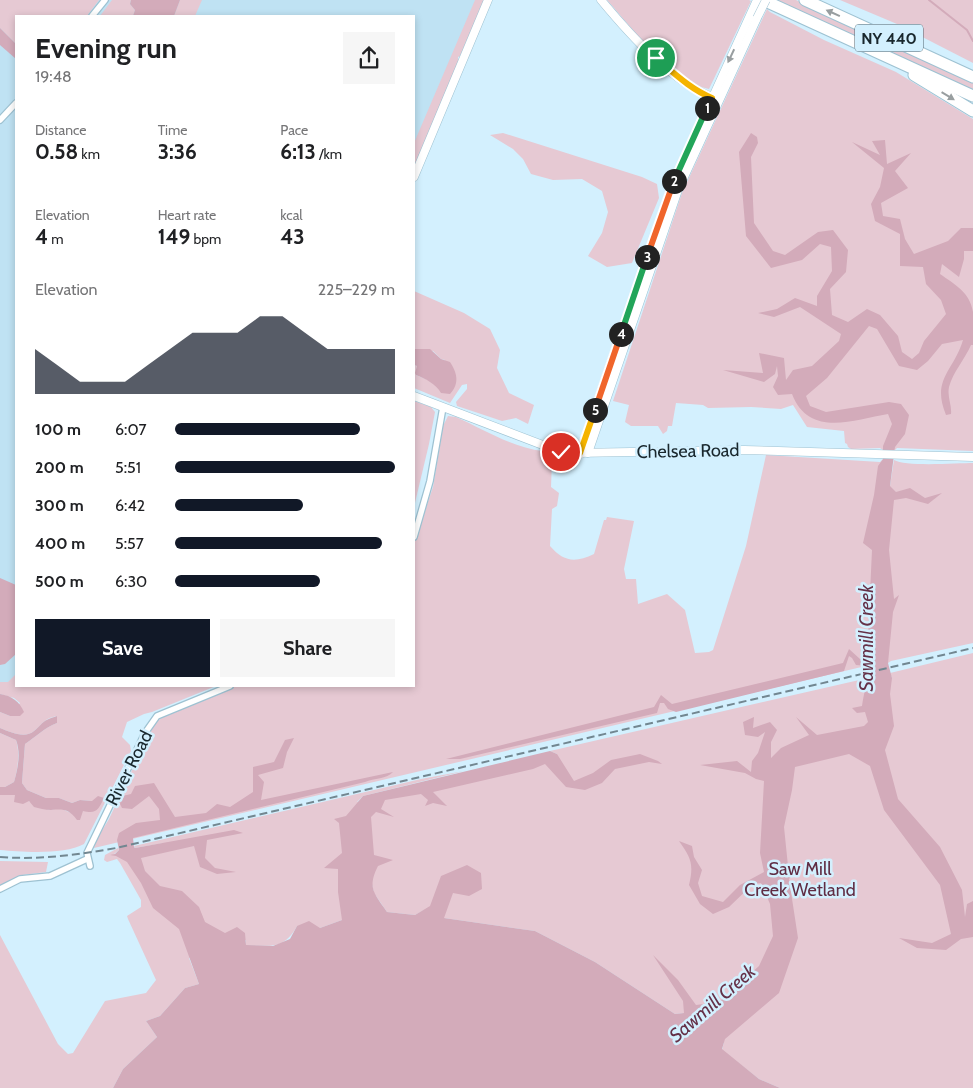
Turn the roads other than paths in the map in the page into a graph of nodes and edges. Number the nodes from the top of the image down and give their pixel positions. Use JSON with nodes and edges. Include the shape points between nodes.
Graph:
{"nodes":[{"id":1,"x":105,"y":0,"type":"edge"},
{"id":2,"x":488,"y":0,"type":"edge"},
{"id":3,"x":601,"y":0,"type":"edge"},
{"id":4,"x":757,"y":0,"type":"edge"},
{"id":5,"x":764,"y":0,"type":"edge"},
{"id":6,"x":805,"y":0,"type":"edge"},
{"id":7,"x":93,"y":15,"type":"edge"},
{"id":8,"x":754,"y":16,"type":"junction"},
{"id":9,"x":860,"y":45,"type":"junction"},
{"id":10,"x":973,"y":76,"type":"edge"},
{"id":11,"x":973,"y":96,"type":"edge"},
{"id":12,"x":712,"y":98,"type":"junction"},
{"id":13,"x":721,"y":100,"type":"junction"},
{"id":14,"x":15,"y":104,"type":"edge"},
{"id":15,"x":973,"y":111,"type":"edge"},
{"id":16,"x":0,"y":120,"type":"edge"},
{"id":17,"x":415,"y":175,"type":"edge"},
{"id":18,"x":616,"y":361,"type":"junction"},
{"id":19,"x":415,"y":396,"type":"edge"},
{"id":20,"x":443,"y":407,"type":"junction"},
{"id":21,"x":584,"y":453,"type":"junction"},
{"id":22,"x":973,"y":457,"type":"edge"},
{"id":23,"x":415,"y":534,"type":"edge"},
{"id":24,"x":228,"y":687,"type":"edge"},
{"id":25,"x":87,"y":859,"type":"junction"},
{"id":26,"x":90,"y":866,"type":"dead end"},
{"id":27,"x":0,"y":889,"type":"edge"}],
"edges":[{"from":1,"to":7,"type":"street"},
{"from":2,"to":17,"type":"street"},
{"from":3,"to":12,"type":"street","via":[[630,35],[656,58],[683,81]]},
{"from":4,"to":8,"type":"street"},
{"from":5,"to":8,"type":"street","bridge":true},
{"from":5,"to":9,"type":"highway","number":"NY 440"},
{"from":10,"to":6,"type":"highway","number":"NY 440","one_way":true},
{"from":8,"to":12,"type":"street","one_way":true},
{"from":8,"to":13,"type":"street"},
{"from":9,"to":11,"type":"highway","number":"NY 440"},
{"from":9,"to":15,"type":"highway","one_way":true},
{"from":12,"to":13,"type":"street"},
{"from":12,"to":18,"type":"street","via":[[671,189]]},
{"from":13,"to":18,"type":"street","via":[[678,190]]},
{"from":14,"to":16,"type":"street"},
{"from":18,"to":21,"type":"street"},
{"from":19,"to":20,"type":"street","name":"Chelsea Road"},
{"from":20,"to":21,"type":"street","name":"Chelsea Road","via":[[561,452]]},
{"from":20,"to":23,"type":"street","via":[[430,481]]},
{"from":21,"to":22,"type":"street","name":"Chelsea Road","via":[[744,450]]},
{"from":24,"to":25,"type":"street","name":"River Road","via":[[157,716],[145,733],[87,853]]},
{"from":25,"to":26,"type":"street"},
{"from":25,"to":27,"type":"street","via":[[50,876],[20,879]]}]}
